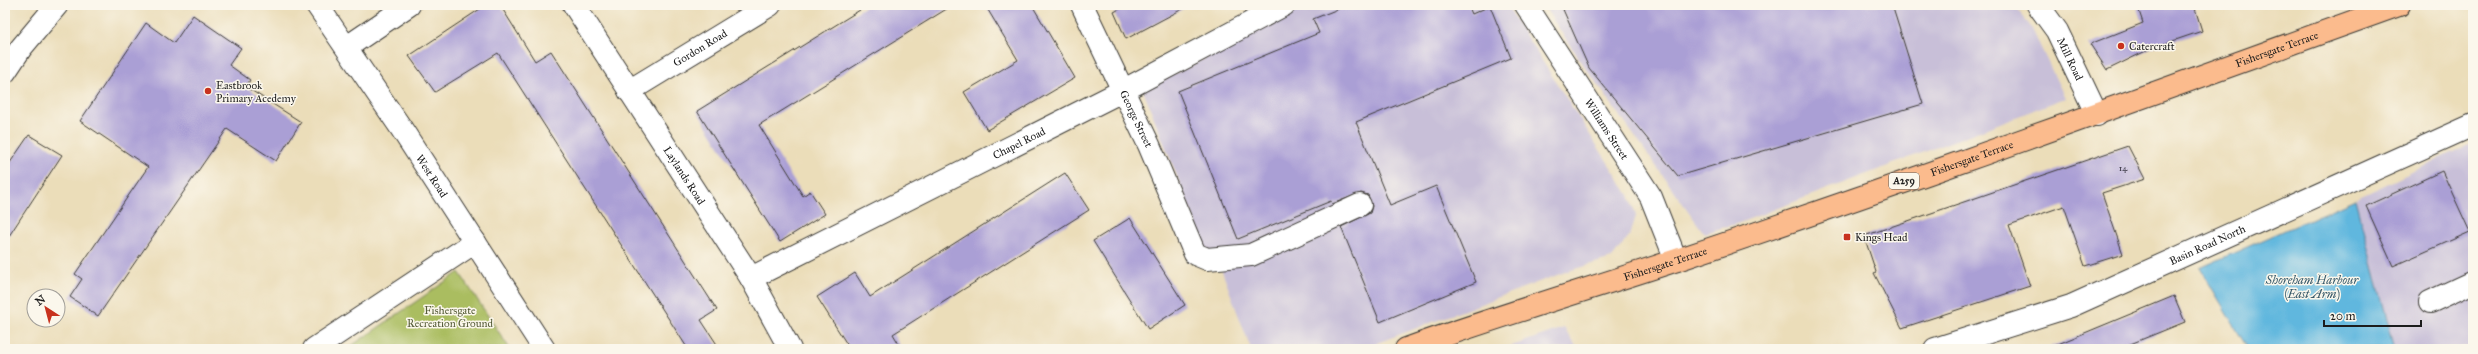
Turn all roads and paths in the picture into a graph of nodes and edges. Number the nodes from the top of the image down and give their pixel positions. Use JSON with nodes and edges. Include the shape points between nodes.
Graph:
{"nodes":[{"id":1,"x":57,"y":5,"type":"edge"},
{"id":2,"x":317,"y":5,"type":"edge"},
{"id":3,"x":409,"y":5,"type":"edge"},
{"id":4,"x":574,"y":5,"type":"edge"},
{"id":5,"x":770,"y":5,"type":"edge"},
{"id":6,"x":1082,"y":5,"type":"edge"},
{"id":7,"x":1284,"y":5,"type":"edge"},
{"id":8,"x":1526,"y":5,"type":"edge"},
{"id":9,"x":2038,"y":5,"type":"edge"},
{"id":10,"x":2399,"y":5,"type":"edge"},
{"id":11,"x":347,"y":47,"type":"junction"},
{"id":12,"x":5,"y":72,"type":"edge"},
{"id":13,"x":1124,"y":90,"type":"junction"},
{"id":14,"x":629,"y":91,"type":"junction"},
{"id":15,"x":2098,"y":115,"type":"junction"},
{"id":16,"x":2473,"y":125,"type":"edge"},
{"id":17,"x":1360,"y":205,"type":"dead end"},
{"id":18,"x":476,"y":242,"type":"junction"},
{"id":19,"x":1676,"y":260,"type":"junction"},
{"id":20,"x":751,"y":278,"type":"junction"},
{"id":21,"x":2473,"y":282,"type":"edge"},
{"id":22,"x":2430,"y":302,"type":"dead end"},
{"id":23,"x":314,"y":349,"type":"edge"},
{"id":24,"x":544,"y":349,"type":"edge"},
{"id":25,"x":790,"y":349,"type":"edge"},
{"id":26,"x":1406,"y":349,"type":"edge"},
{"id":27,"x":1935,"y":349,"type":"edge"}],
"edges":[{"from":1,"to":12,"type":"street","via":[[21,48]]},
{"from":2,"to":11,"type":"street","name":"West Road"},
{"from":3,"to":11,"type":"street"},
{"from":4,"to":14,"type":"street","name":"Laylands Road"},
{"from":5,"to":14,"type":"street","name":"Gordon Road"},
{"from":6,"to":13,"type":"street","name":"George Street"},
{"from":7,"to":13,"type":"street","name":"Chapel Road"},
{"from":8,"to":19,"type":"street","name":"Williams Street","via":[[1651,197]]},
{"from":9,"to":15,"type":"street","name":"Mill Road","via":[[2057,31]]},
{"from":10,"to":15,"type":"main road","name":"Fishersgate Terrace","number":"A259"},
{"from":11,"to":18,"type":"street","name":"West Road"},
{"from":13,"to":17,"type":"street","name":"George Street","via":[[1195,254],[1207,259],[1251,255]]},
{"from":13,"to":20,"type":"street","name":"Chapel Road"},
{"from":14,"to":20,"type":"street","name":"Laylands Road"},
{"from":15,"to":19,"type":"main road","name":"Fishersgate Terrace","number":"A259"},
{"from":16,"to":27,"type":"street","name":"Basin Road North","via":[[2071,306]]},
{"from":18,"to":23,"type":"street"},
{"from":18,"to":24,"type":"street","name":"West Road"},
{"from":19,"to":26,"type":"main road","name":"Fishersgate Terrace","number":"A259","via":[[1498,316]]},
{"from":20,"to":25,"type":"street","name":"Laylands Road"},
{"from":21,"to":22,"type":"street"}]}
